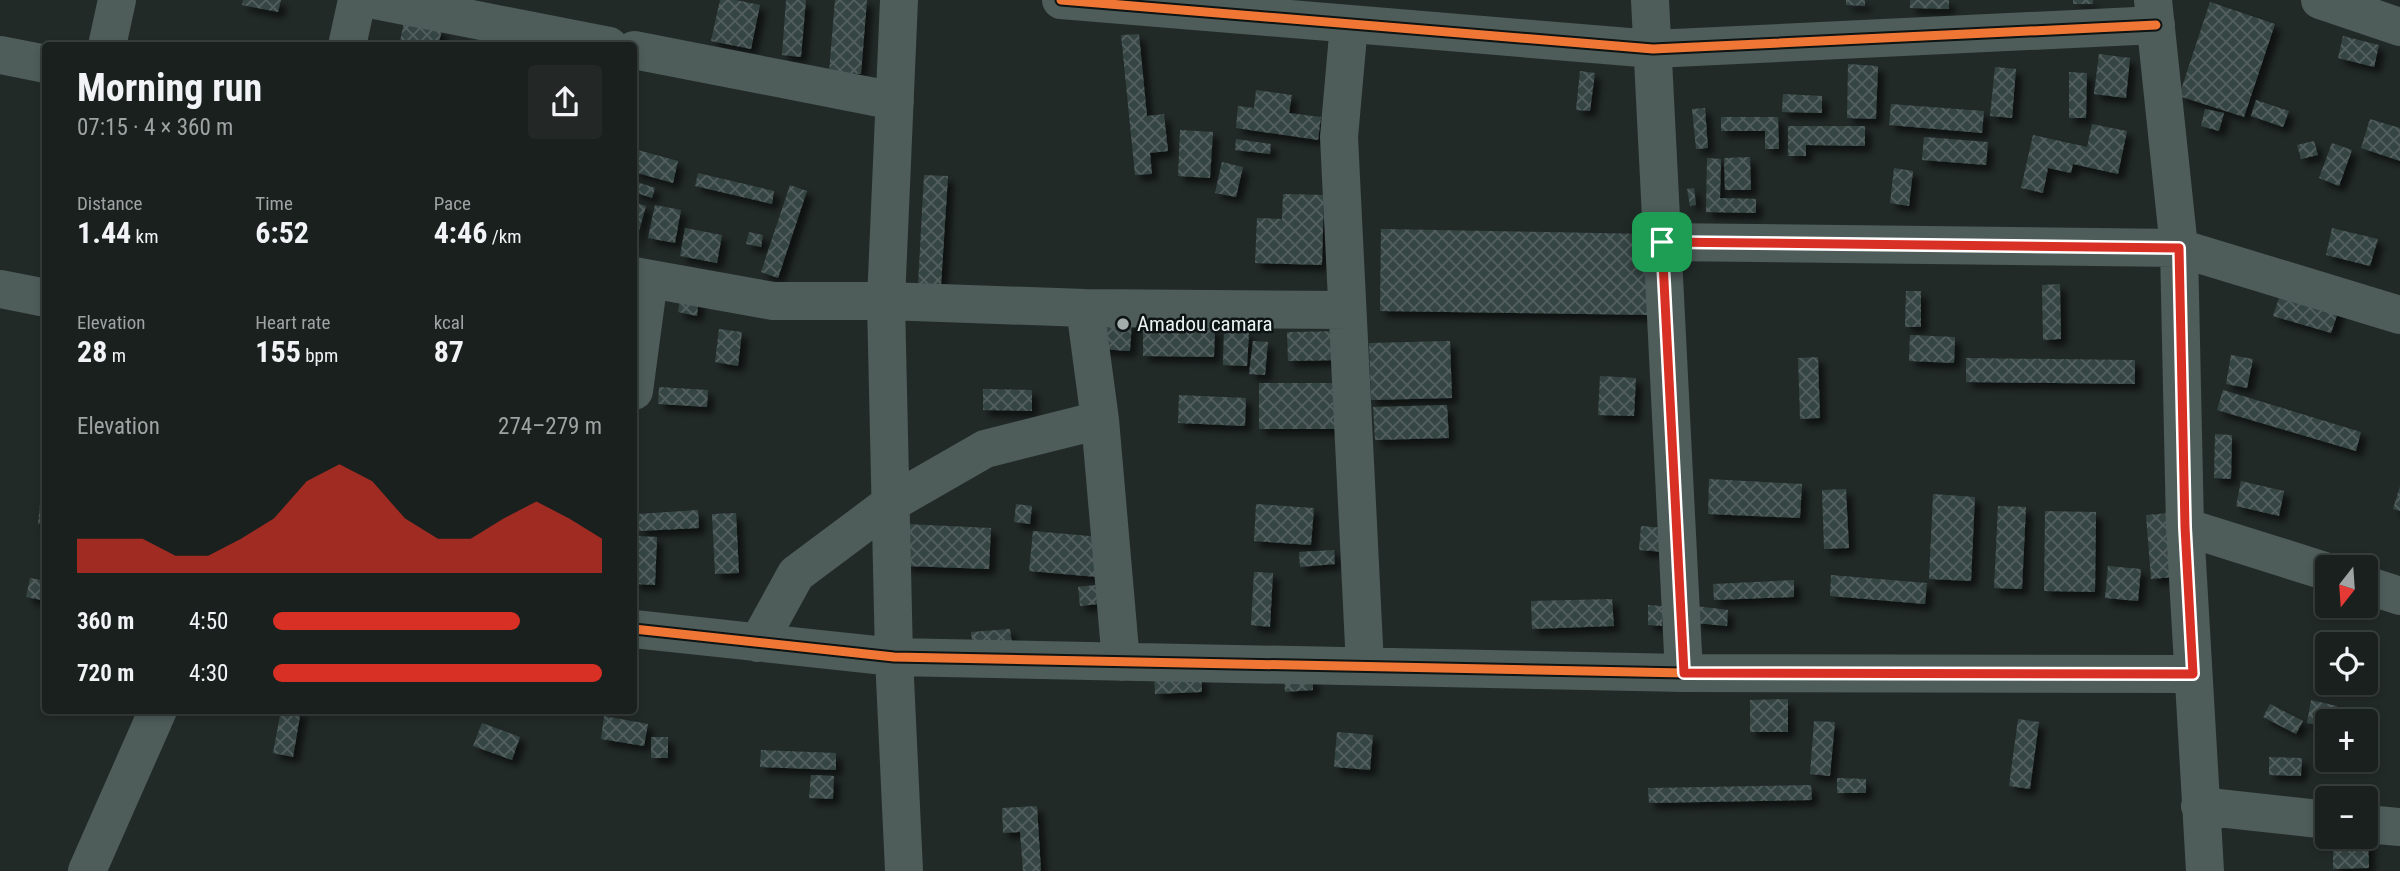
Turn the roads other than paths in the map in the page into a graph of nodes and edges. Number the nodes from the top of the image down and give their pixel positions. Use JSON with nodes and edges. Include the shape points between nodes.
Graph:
{"nodes":[{"id":1,"x":117,"y":0,"type":"edge"},
{"id":2,"x":357,"y":0,"type":"edge"},
{"id":3,"x":375,"y":0,"type":"edge"},
{"id":4,"x":899,"y":0,"type":"edge"},
{"id":5,"x":1062,"y":0,"type":"edge"},
{"id":6,"x":1650,"y":0,"type":"edge"},
{"id":7,"x":2320,"y":0,"type":"edge"},
{"id":8,"x":2154,"y":13,"type":"edge"},
{"id":9,"x":1349,"y":24,"type":"junction"},
{"id":10,"x":2400,"y":27,"type":"edge"},
{"id":11,"x":108,"y":42,"type":"edge"},
{"id":12,"x":348,"y":42,"type":"edge"},
{"id":13,"x":589,"y":42,"type":"edge"},
{"id":14,"x":1653,"y":49,"type":"junction"},
{"id":15,"x":637,"y":51,"type":"edge"},
{"id":16,"x":0,"y":55,"type":"edge"},
{"id":17,"x":42,"y":63,"type":"edge"},
{"id":18,"x":895,"y":101,"type":"junction"},
{"id":19,"x":1662,"y":242,"type":"junction"},
{"id":20,"x":2179,"y":248,"type":"junction"},
{"id":21,"x":641,"y":278,"type":"edge"},
{"id":22,"x":1,"y":297,"type":"edge"},
{"id":23,"x":42,"y":298,"type":"edge"},
{"id":24,"x":886,"y":301,"type":"junction"},
{"id":25,"x":1086,"y":308,"type":"junction"},
{"id":26,"x":1348,"y":310,"type":"junction"},
{"id":27,"x":2400,"y":314,"type":"edge"},
{"id":28,"x":637,"y":343,"type":"edge"},
{"id":29,"x":1100,"y":420,"type":"junction"},
{"id":30,"x":891,"y":503,"type":"junction"},
{"id":31,"x":2185,"y":527,"type":"junction"},
{"id":32,"x":2315,"y":568,"type":"edge"},
{"id":33,"x":2378,"y":589,"type":"edge"},
{"id":34,"x":2400,"y":596,"type":"edge"},
{"id":35,"x":637,"y":629,"type":"edge"},
{"id":36,"x":758,"y":643,"type":"junction"},
{"id":37,"x":894,"y":657,"type":"junction"},
{"id":38,"x":1121,"y":662,"type":"junction"},
{"id":39,"x":1364,"y":666,"type":"junction"},
{"id":40,"x":1684,"y":673,"type":"junction"},
{"id":41,"x":2193,"y":674,"type":"junction"},
{"id":42,"x":156,"y":714,"type":"edge"},
{"id":43,"x":2200,"y":806,"type":"junction"},
{"id":44,"x":2315,"y":819,"type":"edge"},
{"id":45,"x":2378,"y":825,"type":"edge"},
{"id":46,"x":2400,"y":827,"type":"edge"},
{"id":47,"x":88,"y":871,"type":"edge"},
{"id":48,"x":904,"y":871,"type":"edge"},
{"id":49,"x":2204,"y":871,"type":"edge"}],
"edges":[{"from":1,"to":11,"type":"street"},
{"from":2,"to":12,"type":"street"},
{"from":3,"to":13,"type":"street"},
{"from":4,"to":18,"type":"street"},
{"from":5,"to":9,"type":"street"},
{"from":6,"to":14,"type":"street"},
{"from":7,"to":10,"type":"street"},
{"from":8,"to":14,"type":"street"},
{"from":8,"to":20,"type":"street"},
{"from":9,"to":14,"type":"street"},
{"from":9,"to":26,"type":"street","via":[[1339,137]]},
{"from":14,"to":19,"type":"street"},
{"from":15,"to":18,"type":"street"},
{"from":16,"to":17,"type":"street"},
{"from":18,"to":24,"type":"street"},
{"from":19,"to":20,"type":"street"},
{"from":19,"to":40,"type":"street"},
{"from":20,"to":27,"type":"street"},
{"from":20,"to":31,"type":"street"},
{"from":21,"to":24,"type":"street","via":[[772,301]]},
{"from":21,"to":28,"type":"street"},
{"from":22,"to":23,"type":"street"},
{"from":24,"to":25,"type":"street"},
{"from":24,"to":30,"type":"street"},
{"from":25,"to":26,"type":"street"},
{"from":25,"to":29,"type":"street"},
{"from":26,"to":39,"type":"street"},
{"from":29,"to":30,"type":"street","via":[[985,449]]},
{"from":29,"to":38,"type":"street"},
{"from":30,"to":36,"type":"street","via":[[796,574]]},
{"from":30,"to":37,"type":"street"},
{"from":31,"to":32,"type":"street"},
{"from":31,"to":41,"type":"street"},
{"from":33,"to":34,"type":"street"},
{"from":35,"to":36,"type":"street"},
{"from":36,"to":37,"type":"street"},
{"from":37,"to":38,"type":"street"},
{"from":37,"to":48,"type":"street"},
{"from":38,"to":39,"type":"street"},
{"from":39,"to":40,"type":"street"},
{"from":40,"to":41,"type":"street"},
{"from":41,"to":43,"type":"street"},
{"from":42,"to":47,"type":"street"},
{"from":43,"to":44,"type":"street"},
{"from":43,"to":49,"type":"street"},
{"from":45,"to":46,"type":"street"}]}
